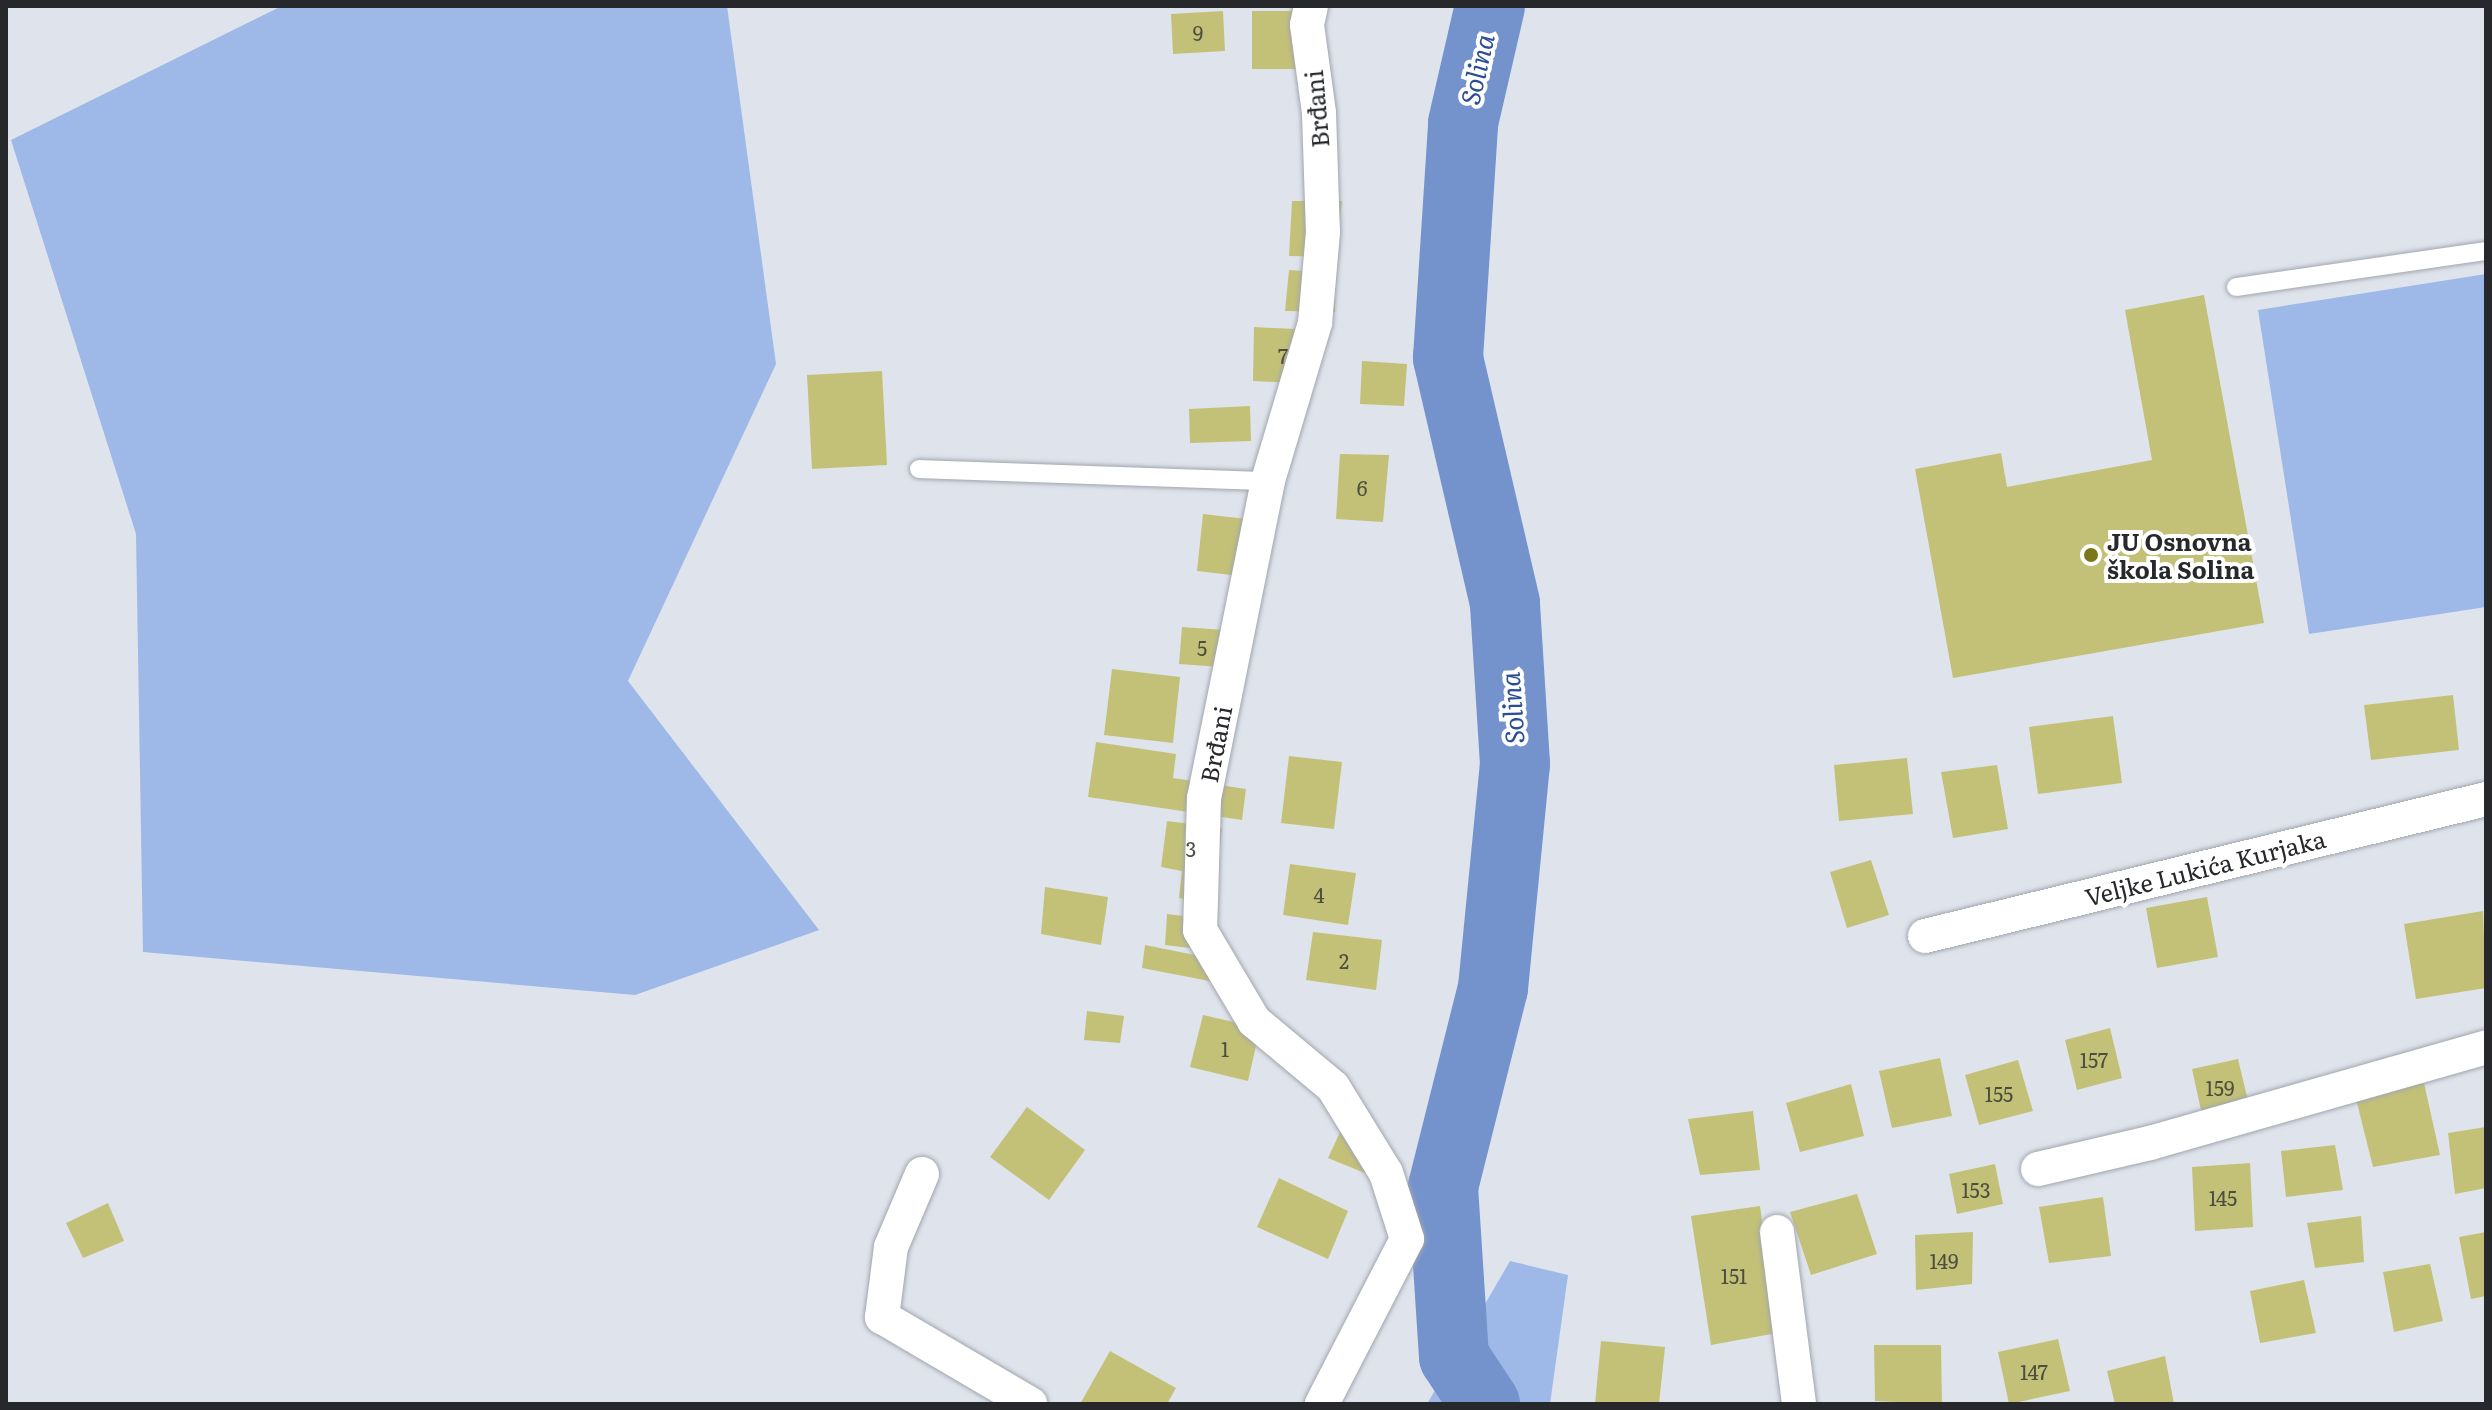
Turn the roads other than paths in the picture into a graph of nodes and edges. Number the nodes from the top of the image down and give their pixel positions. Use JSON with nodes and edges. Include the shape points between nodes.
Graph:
{"nodes":[{"id":1,"x":1311,"y":6,"type":"edge"},
{"id":2,"x":2486,"y":251,"type":"edge"},
{"id":3,"x":2236,"y":287,"type":"dead end"},
{"id":4,"x":919,"y":469,"type":"dead end"},
{"id":5,"x":1268,"y":481,"type":"junction"},
{"id":6,"x":2486,"y":799,"type":"edge"},
{"id":7,"x":1925,"y":936,"type":"dead end"},
{"id":8,"x":2486,"y":1047,"type":"edge"},
{"id":9,"x":2038,"y":1169,"type":"dead end"},
{"id":10,"x":922,"y":1174,"type":"dead end"},
{"id":11,"x":1777,"y":1232,"type":"dead end"},
{"id":12,"x":1030,"y":1404,"type":"edge"},
{"id":13,"x":1322,"y":1404,"type":"edge"},
{"id":14,"x":1799,"y":1404,"type":"edge"}],
"edges":[{"from":1,"to":5,"type":"street","name":"Brđani","via":[[1307,25],[1319,113],[1323,232],[1317,308]]},
{"from":2,"to":3,"type":"lane"},
{"from":4,"to":5,"type":"lane"},
{"from":5,"to":13,"type":"street","name":"Brđani","via":[[1204,798],[1200,930],[1254,1021],[1333,1087],[1386,1173],[1407,1239]]},
{"from":6,"to":7,"type":"street","name":"Veljke Lukića Kurjaka"},
{"from":8,"to":9,"type":"street","via":[[2150,1143]]},
{"from":10,"to":12,"type":"street","via":[[891,1247],[882,1317]]},
{"from":11,"to":14,"type":"street"}]}
